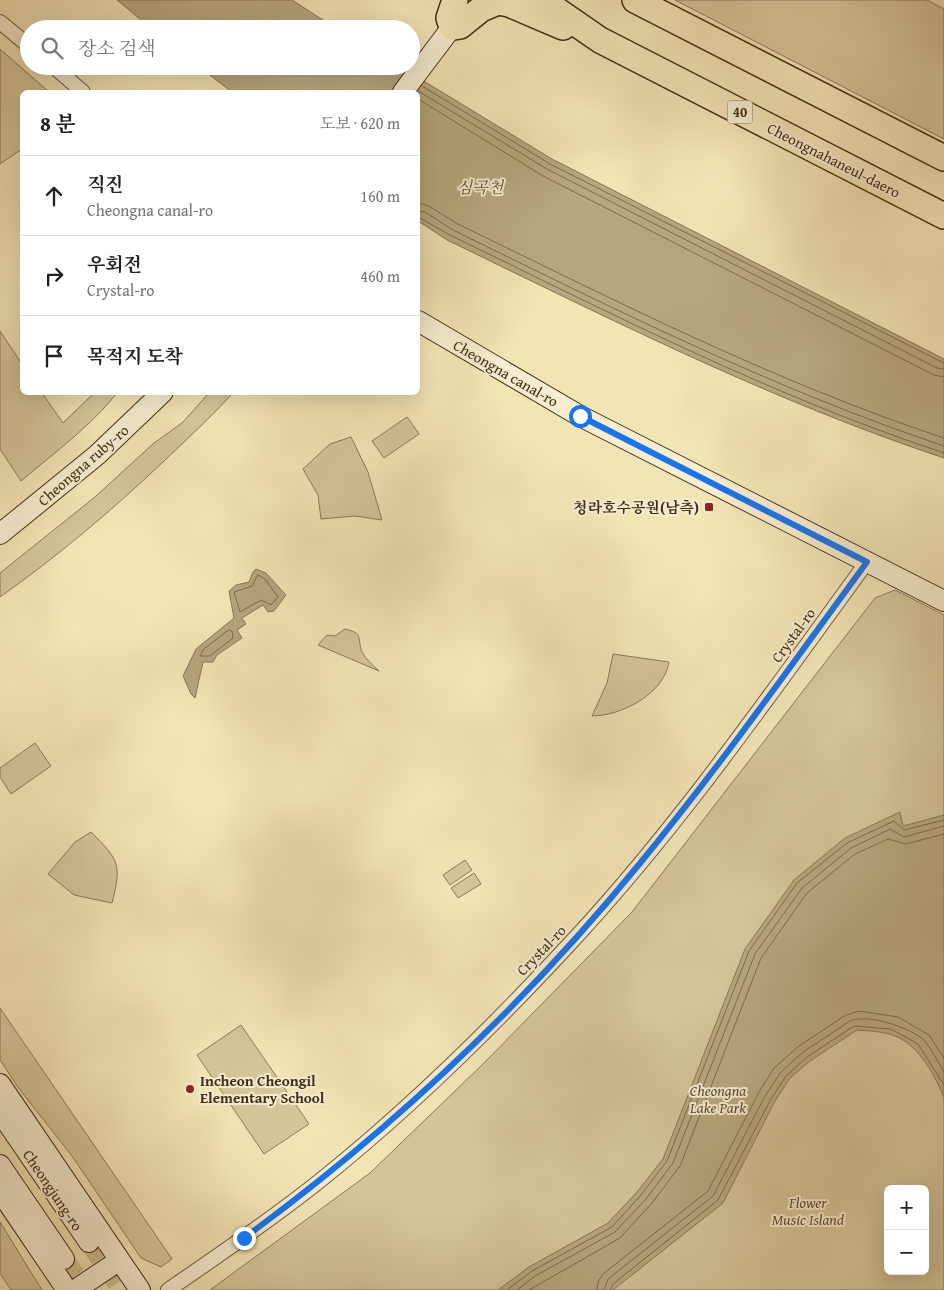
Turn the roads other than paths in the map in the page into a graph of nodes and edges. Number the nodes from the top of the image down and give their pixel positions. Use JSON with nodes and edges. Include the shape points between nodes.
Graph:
{"nodes":[{"id":1,"x":455,"y":0,"type":"edge"},
{"id":2,"x":542,"y":0,"type":"edge"},
{"id":3,"x":635,"y":0,"type":"edge"},
{"id":4,"x":0,"y":22,"type":"edge"},
{"id":5,"x":452,"y":27,"type":"junction"},
{"id":6,"x":20,"y":39,"type":"edge"},
{"id":7,"x":600,"y":40,"type":"junction"},
{"id":8,"x":420,"y":69,"type":"edge"},
{"id":9,"x":63,"y":75,"type":"edge"},
{"id":10,"x":416,"y":75,"type":"edge"},
{"id":11,"x":81,"y":90,"type":"edge"},
{"id":12,"x":405,"y":90,"type":"edge"},
{"id":13,"x":944,"y":158,"type":"edge"},
{"id":14,"x":944,"y":216,"type":"edge"},
{"id":15,"x":420,"y":322,"type":"edge"},
{"id":16,"x":160,"y":395,"type":"edge"},
{"id":17,"x":0,"y":534,"type":"edge"},
{"id":18,"x":867,"y":562,"type":"junction"},
{"id":19,"x":944,"y":600,"type":"edge"},
{"id":20,"x":0,"y":1084,"type":"edge"},
{"id":21,"x":0,"y":1112,"type":"edge"},
{"id":22,"x":0,"y":1166,"type":"edge"},
{"id":23,"x":0,"y":1191,"type":"edge"},
{"id":24,"x":89,"y":1242,"type":"tunnel mouth"},
{"id":25,"x":117,"y":1256,"type":"junction"},
{"id":26,"x":64,"y":1260,"type":"tunnel mouth"},
{"id":27,"x":67,"y":1290,"type":"edge"},
{"id":28,"x":75,"y":1290,"type":"edge"},
{"id":29,"x":140,"y":1290,"type":"edge"},
{"id":30,"x":168,"y":1290,"type":"edge"}],
"edges":[{"from":1,"to":5,"type":"highway","via":[[450,18]]},
{"from":2,"to":7,"type":"highway","name":"Cheongnahaneul-daero","number":"40"},
{"from":3,"to":13,"type":"highway"},
{"from":4,"to":6,"type":"street"},
{"from":5,"to":7,"type":"highway","via":[[460,26],[481,9],[498,2]]},
{"from":5,"to":8,"type":"street"},
{"from":7,"to":14,"type":"highway","name":"Cheongnahaneul-daero","number":"40"},
{"from":9,"to":11,"type":"street"},
{"from":10,"to":12,"type":"street"},
{"from":15,"to":18,"type":"street","name":"Cheongna canal-ro","via":[[580,416]]},
{"from":16,"to":17,"type":"street","name":"Cheongna ruby-ro","via":[[97,455]]},
{"from":18,"to":19,"type":"street","name":"Cheongna canal-ro"},
{"from":18,"to":30,"type":"street","name":"Crystal-ro","via":[[738,737],[640,863],[577,936],[437,1077],[338,1166]]},
{"from":20,"to":25,"type":"street"},
{"from":21,"to":24,"type":"street","name":"Cheongjung-ro"},
{"from":22,"to":26,"type":"street","name":"Cheongjung-ro"},
{"from":23,"to":27,"type":"street"},
{"from":25,"to":28,"type":"street","via":[[114,1264]]},
{"from":25,"to":29,"type":"street"}]}
